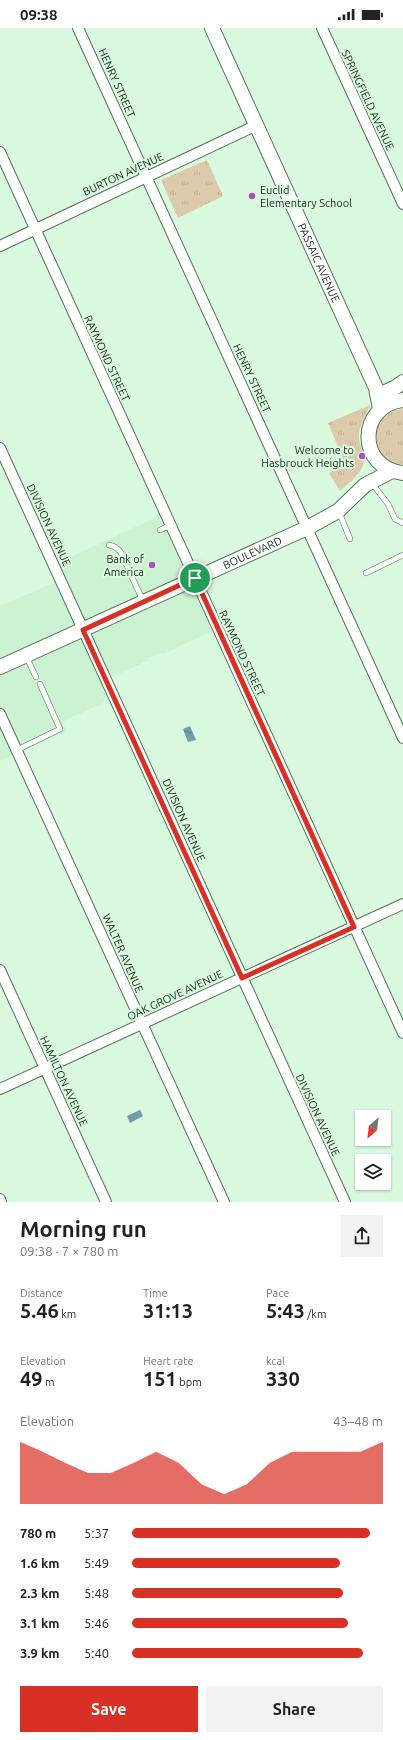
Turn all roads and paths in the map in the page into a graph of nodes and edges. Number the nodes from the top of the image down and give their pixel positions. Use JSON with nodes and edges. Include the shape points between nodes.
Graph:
{"nodes":[{"id":1,"x":78,"y":28,"type":"edge"},
{"id":2,"x":212,"y":28,"type":"edge"},
{"id":3,"x":322,"y":28,"type":"edge"},
{"id":4,"x":257,"y":125,"type":"junction"},
{"id":5,"x":0,"y":152,"type":"edge"},
{"id":6,"x":146,"y":176,"type":"junction"},
{"id":7,"x":403,"y":204,"type":"edge"},
{"id":8,"x":36,"y":230,"type":"junction"},
{"id":9,"x":0,"y":246,"type":"edge"},
{"id":10,"x":403,"y":382,"type":"edge"},
{"id":11,"x":386,"y":399,"type":"edge"},
{"id":12,"x":0,"y":448,"type":"edge"},
{"id":13,"x":376,"y":458,"type":"junction"},
{"id":14,"x":397,"y":472,"type":"edge"},
{"id":15,"x":368,"y":483,"type":"junction"},
{"id":16,"x":338,"y":511,"type":"junction"},
{"id":17,"x":403,"y":523,"type":"edge"},
{"id":18,"x":171,"y":525,"type":"junction"},
{"id":19,"x":307,"y":528,"type":"junction"},
{"id":20,"x":160,"y":530,"type":"dead end"},
{"id":21,"x":350,"y":539,"type":"dead end"},
{"id":22,"x":109,"y":545,"type":"dead end"},
{"id":23,"x":403,"y":555,"type":"edge"},
{"id":24,"x":366,"y":573,"type":"dead end"},
{"id":25,"x":195,"y":578,"type":"junction"},
{"id":26,"x":144,"y":602,"type":"junction"},
{"id":27,"x":83,"y":630,"type":"junction"},
{"id":28,"x":26,"y":656,"type":"junction"},
{"id":29,"x":0,"y":667,"type":"edge"},
{"id":30,"x":36,"y":677,"type":"dead end"},
{"id":31,"x":40,"y":684,"type":"dead end"},
{"id":32,"x":0,"y":714,"type":"edge"},
{"id":33,"x":4,"y":730,"type":"edge"},
{"id":34,"x":403,"y":738,"type":"edge"},
{"id":35,"x":17,"y":750,"type":"junction"},
{"id":36,"x":403,"y":904,"type":"edge"},
{"id":37,"x":354,"y":927,"type":"junction"},
{"id":38,"x":0,"y":970,"type":"edge"},
{"id":39,"x":242,"y":978,"type":"junction"},
{"id":40,"x":142,"y":1024,"type":"junction"},
{"id":41,"x":403,"y":1033,"type":"edge"},
{"id":42,"x":44,"y":1069,"type":"junction"},
{"id":43,"x":0,"y":1089,"type":"edge"},
{"id":44,"x":106,"y":1202,"type":"edge"},
{"id":45,"x":224,"y":1202,"type":"edge"},
{"id":46,"x":345,"y":1202,"type":"edge"}],
"edges":[{"from":1,"to":6,"type":"street","name":"HENRY STREET"},
{"from":2,"to":4,"type":"street","name":"PASSAIC AVENUE"},
{"from":3,"to":7,"type":"street","name":"SPRINGFIELD AVENUE"},
{"from":4,"to":6,"type":"street","name":"BURTON AVENUE"},
{"from":4,"to":11,"type":"street","name":"PASSAIC AVENUE"},
{"from":5,"to":8,"type":"street","name":"RAYMOND STREET"},
{"from":6,"to":8,"type":"street","name":"BURTON AVENUE"},
{"from":6,"to":19,"type":"street","name":"HENRY STREET"},
{"from":8,"to":9,"type":"street","name":"BURTON AVENUE"},
{"from":8,"to":18,"type":"street","name":"RAYMOND STREET"},
{"from":10,"to":11,"type":"street"},
{"from":11,"to":13,"type":"street","via":[[369,427],[370,448]]},
{"from":12,"to":27,"type":"street","name":"DIVISION AVENUE"},
{"from":13,"to":14,"type":"street","via":[[382,467]]},
{"from":13,"to":15,"type":"street","name":"BOULEVARD"},
{"from":14,"to":15,"type":"street","name":"BOULEVARD"},
{"from":15,"to":16,"type":"street","name":"BOULEVARD"},
{"from":15,"to":17,"type":"lane","via":[[388,504],[395,519]]},
{"from":16,"to":19,"type":"street","name":"BOULEVARD"},
{"from":16,"to":21,"type":"lane"},
{"from":18,"to":20,"type":"lane"},
{"from":18,"to":25,"type":"street","name":"RAYMOND STREET"},
{"from":19,"to":25,"type":"street","name":"BOULEVARD"},
{"from":19,"to":34,"type":"street","name":"HENRY STREET"},
{"from":22,"to":26,"type":"lane","via":[[120,551]]},
{"from":23,"to":24,"type":"lane"},
{"from":25,"to":26,"type":"street","name":"BOULEVARD"},
{"from":25,"to":37,"type":"street","name":"RAYMOND STREET"},
{"from":26,"to":27,"type":"street","name":"BOULEVARD"},
{"from":27,"to":28,"type":"street","name":"BOULEVARD"},
{"from":27,"to":39,"type":"street","name":"DIVISION AVENUE"},
{"from":28,"to":29,"type":"street","name":"BOULEVARD"},
{"from":28,"to":30,"type":"lane"},
{"from":31,"to":35,"type":"lane","via":[[60,729]]},
{"from":32,"to":33,"type":"street","name":"WALTER AVENUE"},
{"from":33,"to":35,"type":"street","name":"WALTER AVENUE"},
{"from":35,"to":40,"type":"street","name":"WALTER AVENUE"},
{"from":36,"to":37,"type":"street","name":"OAK GROVE AVENUE"},
{"from":37,"to":39,"type":"street","name":"OAK GROVE AVENUE"},
{"from":37,"to":41,"type":"street","name":"RAYMOND STREET"},
{"from":38,"to":42,"type":"street","name":"HAMILTON AVENUE"},
{"from":39,"to":40,"type":"street","name":"OAK GROVE AVENUE"},
{"from":39,"to":46,"type":"street","name":"DIVISION AVENUE"},
{"from":40,"to":42,"type":"street","name":"OAK GROVE AVENUE"},
{"from":40,"to":45,"type":"street","name":"WALTER AVENUE"},
{"from":42,"to":43,"type":"street","name":"OAK GROVE AVENUE"},
{"from":42,"to":44,"type":"street","name":"HAMILTON AVENUE"}]}
